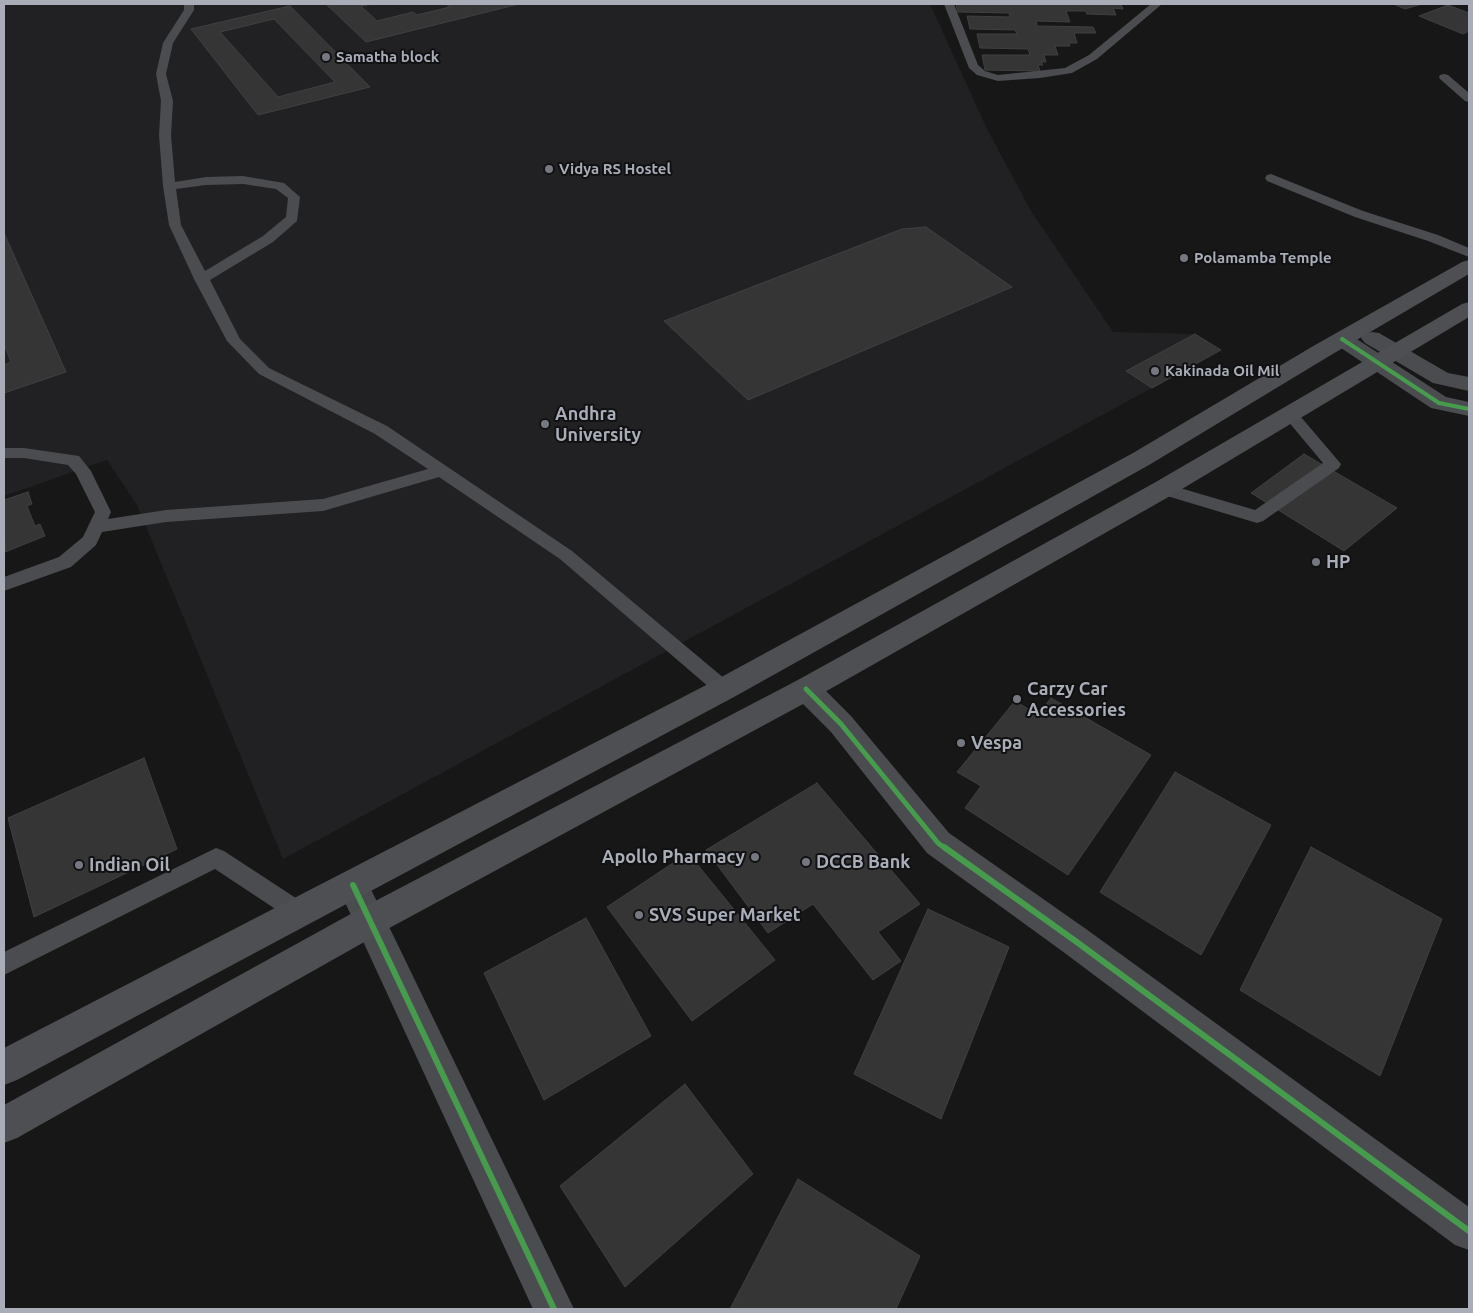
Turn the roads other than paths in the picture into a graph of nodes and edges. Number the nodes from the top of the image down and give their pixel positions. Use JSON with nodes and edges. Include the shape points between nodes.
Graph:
{"nodes":[{"id":1,"x":188,"y":4,"type":"edge"},
{"id":2,"x":949,"y":4,"type":"edge"},
{"id":3,"x":1157,"y":4,"type":"edge"},
{"id":4,"x":1444,"y":77,"type":"dead end"},
{"id":5,"x":1469,"y":98,"type":"edge"},
{"id":6,"x":1271,"y":178,"type":"dead end"},
{"id":7,"x":169,"y":186,"type":"junction"},
{"id":8,"x":1469,"y":253,"type":"edge"},
{"id":9,"x":1469,"y":266,"type":"edge"},
{"id":10,"x":202,"y":279,"type":"junction"},
{"id":11,"x":1469,"y":308,"type":"edge"},
{"id":12,"x":1350,"y":335,"type":"junction"},
{"id":13,"x":1386,"y":357,"type":"junction"},
{"id":14,"x":1469,"y":384,"type":"edge"},
{"id":15,"x":1469,"y":409,"type":"edge"},
{"id":16,"x":1290,"y":414,"type":"junction"},
{"id":17,"x":4,"y":453,"type":"edge"},
{"id":18,"x":442,"y":471,"type":"junction"},
{"id":19,"x":1163,"y":489,"type":"junction"},
{"id":20,"x":97,"y":527,"type":"junction"},
{"id":21,"x":4,"y":584,"type":"edge"},
{"id":22,"x":724,"y":689,"type":"junction"},
{"id":23,"x":806,"y":689,"type":"junction"},
{"id":24,"x":354,"y":885,"type":"junction"},
{"id":25,"x":300,"y":913,"type":"junction"},
{"id":26,"x":370,"y":921,"type":"junction"},
{"id":27,"x":4,"y":964,"type":"edge"},
{"id":28,"x":4,"y":1068,"type":"edge"},
{"id":29,"x":4,"y":1125,"type":"edge"},
{"id":30,"x":1469,"y":1231,"type":"edge"},
{"id":31,"x":554,"y":1309,"type":"edge"}],
"edges":[{"from":1,"to":7,"type":"lane","via":[[189,10],[168,43],[161,74],[167,101],[165,135]]},
{"from":2,"to":3,"type":"lane","via":[[973,66],[981,74],[998,78],[1068,71],[1093,57]]},
{"from":4,"to":5,"type":"lane"},
{"from":6,"to":8,"type":"lane","via":[[1358,214]]},
{"from":7,"to":10,"type":"lane","via":[[175,225]]},
{"from":7,"to":10,"type":"lane","via":[[243,180],[280,186],[294,197],[292,218],[268,239]]},
{"from":9,"to":12,"type":"main road"},
{"from":10,"to":18,"type":"lane","via":[[234,341],[264,371],[381,430]]},
{"from":11,"to":13,"type":"main road"},
{"from":12,"to":13,"type":"street"},
{"from":12,"to":22,"type":"main road","via":[[1141,459]]},
{"from":13,"to":14,"type":"street","via":[[1440,378]]},
{"from":13,"to":15,"type":"street","via":[[1439,403]]},
{"from":13,"to":16,"type":"main road"},
{"from":16,"to":19,"type":"main road"},
{"from":16,"to":19,"type":"lane","via":[[1333,464],[1257,517]]},
{"from":17,"to":20,"type":"lane","via":[[73,460],[83,471],[104,512]]},
{"from":18,"to":20,"type":"lane","via":[[323,505],[166,516]]},
{"from":18,"to":22,"type":"lane","via":[[566,555]]},
{"from":19,"to":23,"type":"main road"},
{"from":20,"to":21,"type":"lane","via":[[90,542],[64,562]]},
{"from":22,"to":24,"type":"main road"},
{"from":23,"to":26,"type":"main road"},
{"from":23,"to":30,"type":"street","via":[[841,724],[938,843]]},
{"from":24,"to":25,"type":"main road"},
{"from":24,"to":26,"type":"street"},
{"from":25,"to":27,"type":"lane","via":[[216,858]]},
{"from":25,"to":28,"type":"main road"},
{"from":26,"to":29,"type":"main road"},
{"from":26,"to":31,"type":"street"}]}
